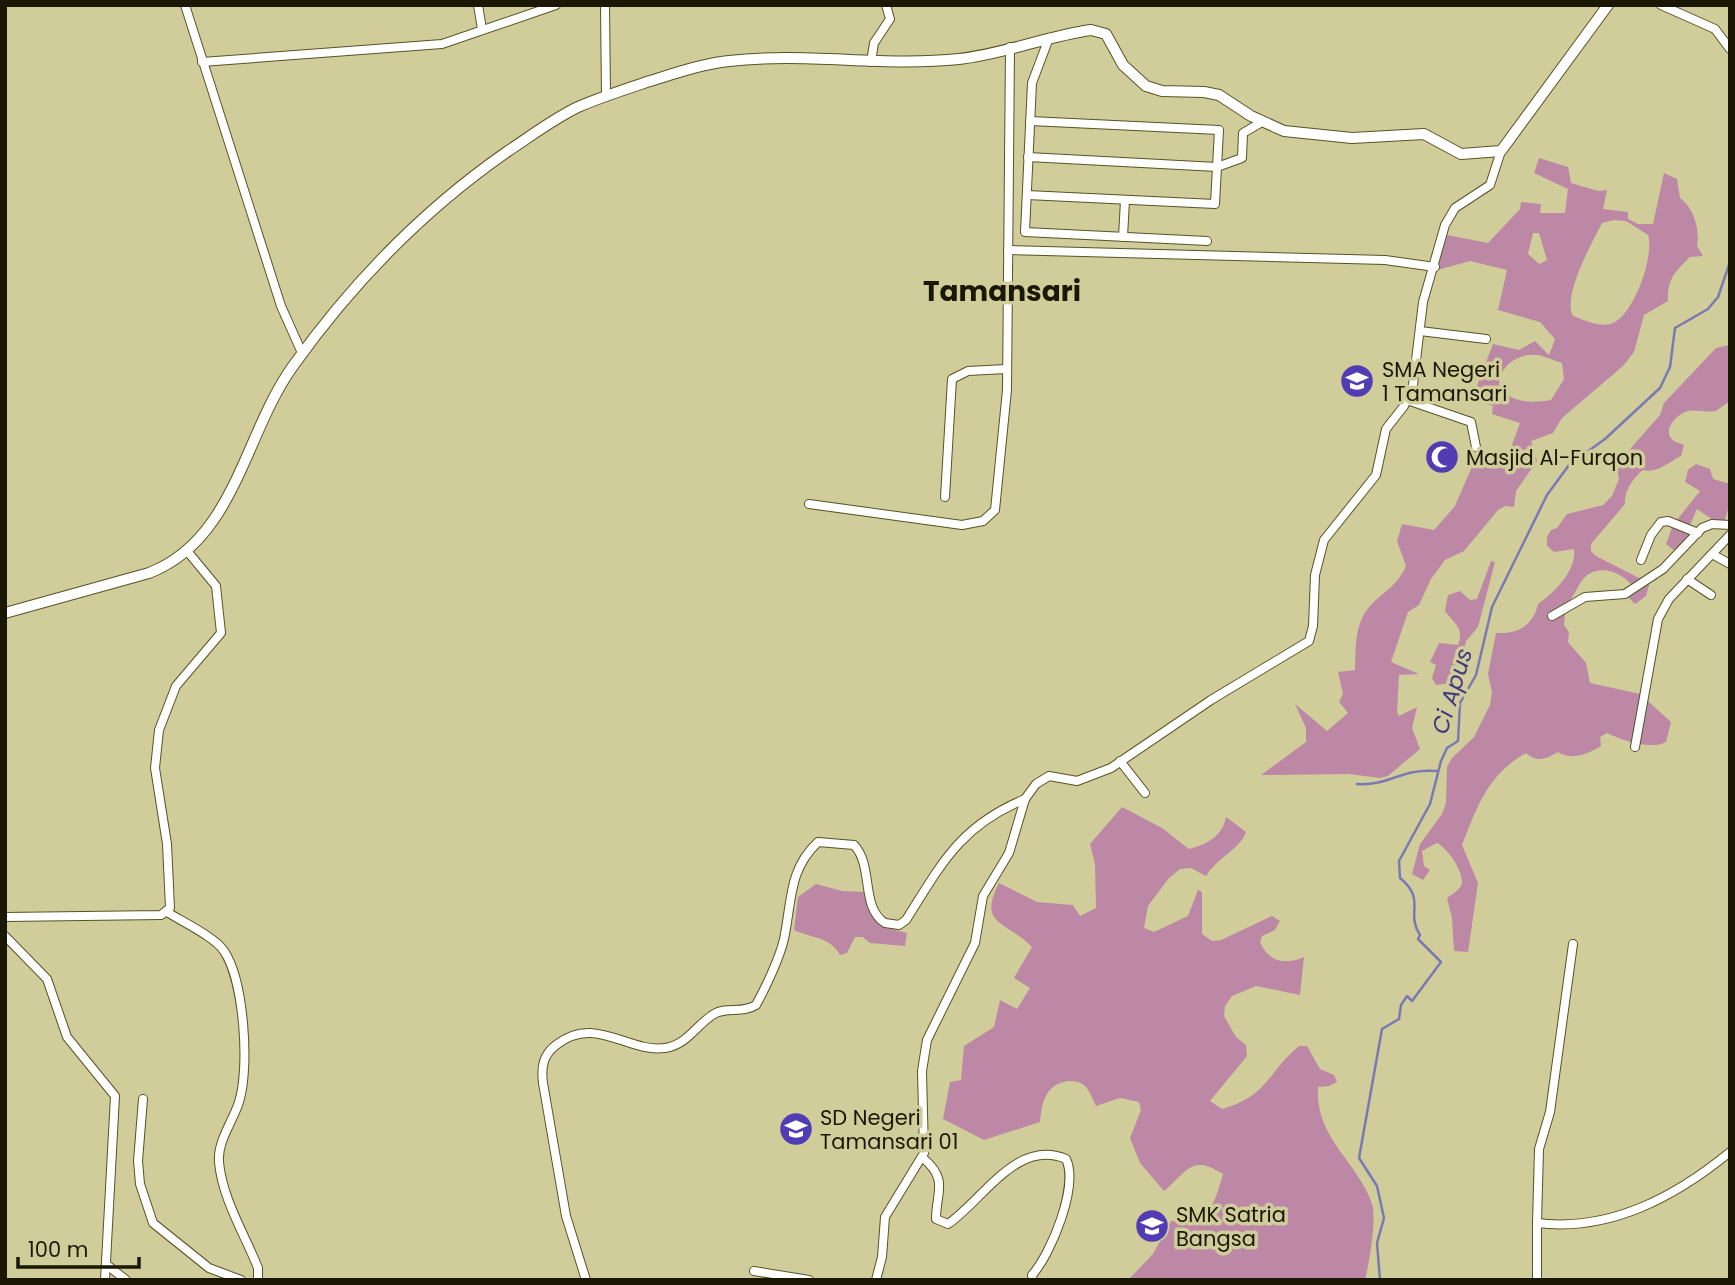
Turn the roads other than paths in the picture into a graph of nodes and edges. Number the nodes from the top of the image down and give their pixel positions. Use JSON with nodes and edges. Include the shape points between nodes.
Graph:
{"nodes":[{"id":1,"x":185,"y":5,"type":"edge"},
{"id":2,"x":478,"y":5,"type":"edge"},
{"id":3,"x":555,"y":5,"type":"edge"},
{"id":4,"x":605,"y":5,"type":"edge"},
{"id":5,"x":887,"y":5,"type":"edge"},
{"id":6,"x":1608,"y":5,"type":"edge"},
{"id":7,"x":1661,"y":5,"type":"edge"},
{"id":8,"x":482,"y":29,"type":"junction"},
{"id":9,"x":1049,"y":38,"type":"junction"},
{"id":10,"x":1010,"y":47,"type":"junction"},
{"id":11,"x":1730,"y":49,"type":"edge"},
{"id":12,"x":202,"y":62,"type":"junction"},
{"id":13,"x":871,"y":62,"type":"junction"},
{"id":14,"x":606,"y":96,"type":"junction"},
{"id":15,"x":1030,"y":121,"type":"junction"},
{"id":16,"x":1262,"y":122,"type":"junction"},
{"id":17,"x":1501,"y":151,"type":"junction"},
{"id":18,"x":1028,"y":158,"type":"junction"},
{"id":19,"x":1217,"y":167,"type":"junction"},
{"id":20,"x":1027,"y":195,"type":"junction"},
{"id":21,"x":1125,"y":200,"type":"junction"},
{"id":22,"x":1123,"y":237,"type":"junction"},
{"id":23,"x":1207,"y":241,"type":"dead end"},
{"id":24,"x":1008,"y":250,"type":"junction"},
{"id":25,"x":1435,"y":267,"type":"junction"},
{"id":26,"x":1420,"y":331,"type":"junction"},
{"id":27,"x":1486,"y":340,"type":"dead end"},
{"id":28,"x":302,"y":353,"type":"junction"},
{"id":29,"x":1006,"y":369,"type":"junction"},
{"id":30,"x":1407,"y":400,"type":"junction"},
{"id":31,"x":1476,"y":447,"type":"dead end"},
{"id":32,"x":945,"y":497,"type":"dead end"},
{"id":33,"x":809,"y":504,"type":"dead end"},
{"id":34,"x":1730,"y":525,"type":"edge"},
{"id":35,"x":1698,"y":533,"type":"junction"},
{"id":36,"x":1730,"y":535,"type":"edge"},
{"id":37,"x":188,"y":552,"type":"junction"},
{"id":38,"x":1712,"y":554,"type":"junction"},
{"id":39,"x":1641,"y":560,"type":"dead end"},
{"id":40,"x":1730,"y":564,"type":"edge"},
{"id":41,"x":1687,"y":579,"type":"junction"},
{"id":42,"x":1711,"y":595,"type":"dead end"},
{"id":43,"x":5,"y":614,"type":"edge"},
{"id":44,"x":1552,"y":616,"type":"dead end"},
{"id":45,"x":1635,"y":747,"type":"dead end"},
{"id":46,"x":1121,"y":761,"type":"junction"},
{"id":47,"x":1145,"y":793,"type":"dead end"},
{"id":48,"x":1026,"y":799,"type":"junction"},
{"id":49,"x":167,"y":912,"type":"junction"},
{"id":50,"x":5,"y":917,"type":"edge"},
{"id":51,"x":5,"y":936,"type":"edge"},
{"id":52,"x":1573,"y":944,"type":"dead end"},
{"id":53,"x":143,"y":1099,"type":"dead end"},
{"id":54,"x":1730,"y":1152,"type":"edge"},
{"id":55,"x":923,"y":1158,"type":"junction"},
{"id":56,"x":1537,"y":1223,"type":"junction"},
{"id":57,"x":107,"y":1265,"type":"junction"},
{"id":58,"x":754,"y":1271,"type":"dead end"},
{"id":59,"x":256,"y":1279,"type":"edge"},
{"id":60,"x":105,"y":1280,"type":"edge"},
{"id":61,"x":126,"y":1280,"type":"edge"},
{"id":62,"x":241,"y":1280,"type":"edge"},
{"id":63,"x":586,"y":1280,"type":"edge"},
{"id":64,"x":809,"y":1280,"type":"edge"},
{"id":65,"x":876,"y":1280,"type":"edge"},
{"id":66,"x":1032,"y":1280,"type":"edge"},
{"id":67,"x":1537,"y":1280,"type":"edge"}],
"edges":[{"from":1,"to":12,"type":"street"},
{"from":2,"to":8,"type":"street"},
{"from":3,"to":8,"type":"street"},
{"from":4,"to":14,"type":"street"},
{"from":5,"to":13,"type":"street","via":[[890,19],[874,43]]},
{"from":6,"to":17,"type":"main road"},
{"from":7,"to":11,"type":"street","via":[[1715,29]]},
{"from":8,"to":12,"type":"street","via":[[442,44],[396,50]]},
{"from":9,"to":10,"type":"main road"},
{"from":9,"to":15,"type":"street","via":[[1035,68]]},
{"from":9,"to":16,"type":"main road","via":[[1103,32],[1129,73],[1146,86],[1211,93]]},
{"from":10,"to":13,"type":"main road","via":[[961,58]]},
{"from":10,"to":24,"type":"street"},
{"from":12,"to":28,"type":"street","via":[[281,306]]},
{"from":13,"to":14,"type":"main road","via":[[728,61],[680,71]]},
{"from":14,"to":28,"type":"main road","via":[[553,120],[460,185],[349,291]]},
{"from":15,"to":18,"type":"street"},
{"from":15,"to":19,"type":"street","via":[[1219,130]]},
{"from":16,"to":17,"type":"main road","via":[[1319,136],[1424,134],[1469,155]]},
{"from":16,"to":19,"type":"street","via":[[1243,133],[1242,158]]},
{"from":17,"to":25,"type":"street","via":[[1490,185],[1451,214]]},
{"from":18,"to":19,"type":"street"},
{"from":18,"to":20,"type":"street"},
{"from":19,"to":21,"type":"street","via":[[1215,204]]},
{"from":20,"to":21,"type":"street"},
{"from":20,"to":22,"type":"street","via":[[1025,232]]},
{"from":21,"to":22,"type":"street"},
{"from":22,"to":23,"type":"street"},
{"from":24,"to":25,"type":"street","via":[[1385,260]]},
{"from":24,"to":29,"type":"street"},
{"from":25,"to":26,"type":"street"},
{"from":26,"to":27,"type":"street"},
{"from":26,"to":30,"type":"street","via":[[1415,379]]},
{"from":28,"to":37,"type":"main road","via":[[261,419],[225,506]]},
{"from":29,"to":32,"type":"street","via":[[968,371],[952,379]]},
{"from":29,"to":33,"type":"street","via":[[998,501],[990,517],[962,525]]},
{"from":30,"to":31,"type":"street","via":[[1471,422]]},
{"from":30,"to":46,"type":"street","via":[[1386,429],[1376,475],[1324,540],[1315,575],[1309,641]]},
{"from":34,"to":35,"type":"street","via":[[1712,524]]},
{"from":35,"to":39,"type":"street","via":[[1661,522]]},
{"from":35,"to":44,"type":"street","via":[[1663,569],[1632,590],[1618,597],[1585,597]]},
{"from":36,"to":38,"type":"street"},
{"from":37,"to":43,"type":"main road","via":[[149,573]]},
{"from":37,"to":49,"type":"street","via":[[216,586],[221,633],[176,686],[159,730],[155,768],[167,844]]},
{"from":38,"to":40,"type":"street"},
{"from":38,"to":41,"type":"street"},
{"from":41,"to":42,"type":"street"},
{"from":41,"to":45,"type":"street","via":[[1662,609],[1655,627]]},
{"from":46,"to":47,"type":"street"},
{"from":46,"to":48,"type":"street","via":[[1087,779],[1043,778]]},
{"from":48,"to":55,"type":"street","via":[[1009,853],[983,896],[975,943],[927,1040],[922,1071]]},
{"from":48,"to":63,"type":"street","via":[[998,810],[956,843],[899,925],[885,923],[874,911],[861,852],[845,842],[818,842],[795,874],[784,941],[755,1005],[715,1013],[685,1039],[664,1048],[584,1033],[565,1038],[551,1049],[542,1065],[543,1083],[566,1216]]},
{"from":49,"to":50,"type":"street"},
{"from":49,"to":59,"type":"street","via":[[219,945],[233,973],[246,1048],[245,1069],[240,1101],[219,1161],[258,1268]]},
{"from":51,"to":57,"type":"street","via":[[47,979],[67,1037],[115,1096]]},
{"from":52,"to":56,"type":"street","via":[[1550,1112],[1539,1149]]},
{"from":53,"to":62,"type":"street","via":[[138,1161],[153,1223],[209,1268]]},
{"from":54,"to":56,"type":"street","via":[[1684,1186],[1620,1216],[1564,1225]]},
{"from":55,"to":65,"type":"street","via":[[885,1217]]},
{"from":55,"to":66,"type":"street","via":[[941,1188],[936,1219],[948,1224],[1006,1171],[1033,1155],[1066,1159],[1068,1191],[1052,1245]]},
{"from":56,"to":67,"type":"street"},
{"from":57,"to":60,"type":"street"},
{"from":57,"to":61,"type":"street"},
{"from":58,"to":64,"type":"street"}]}
